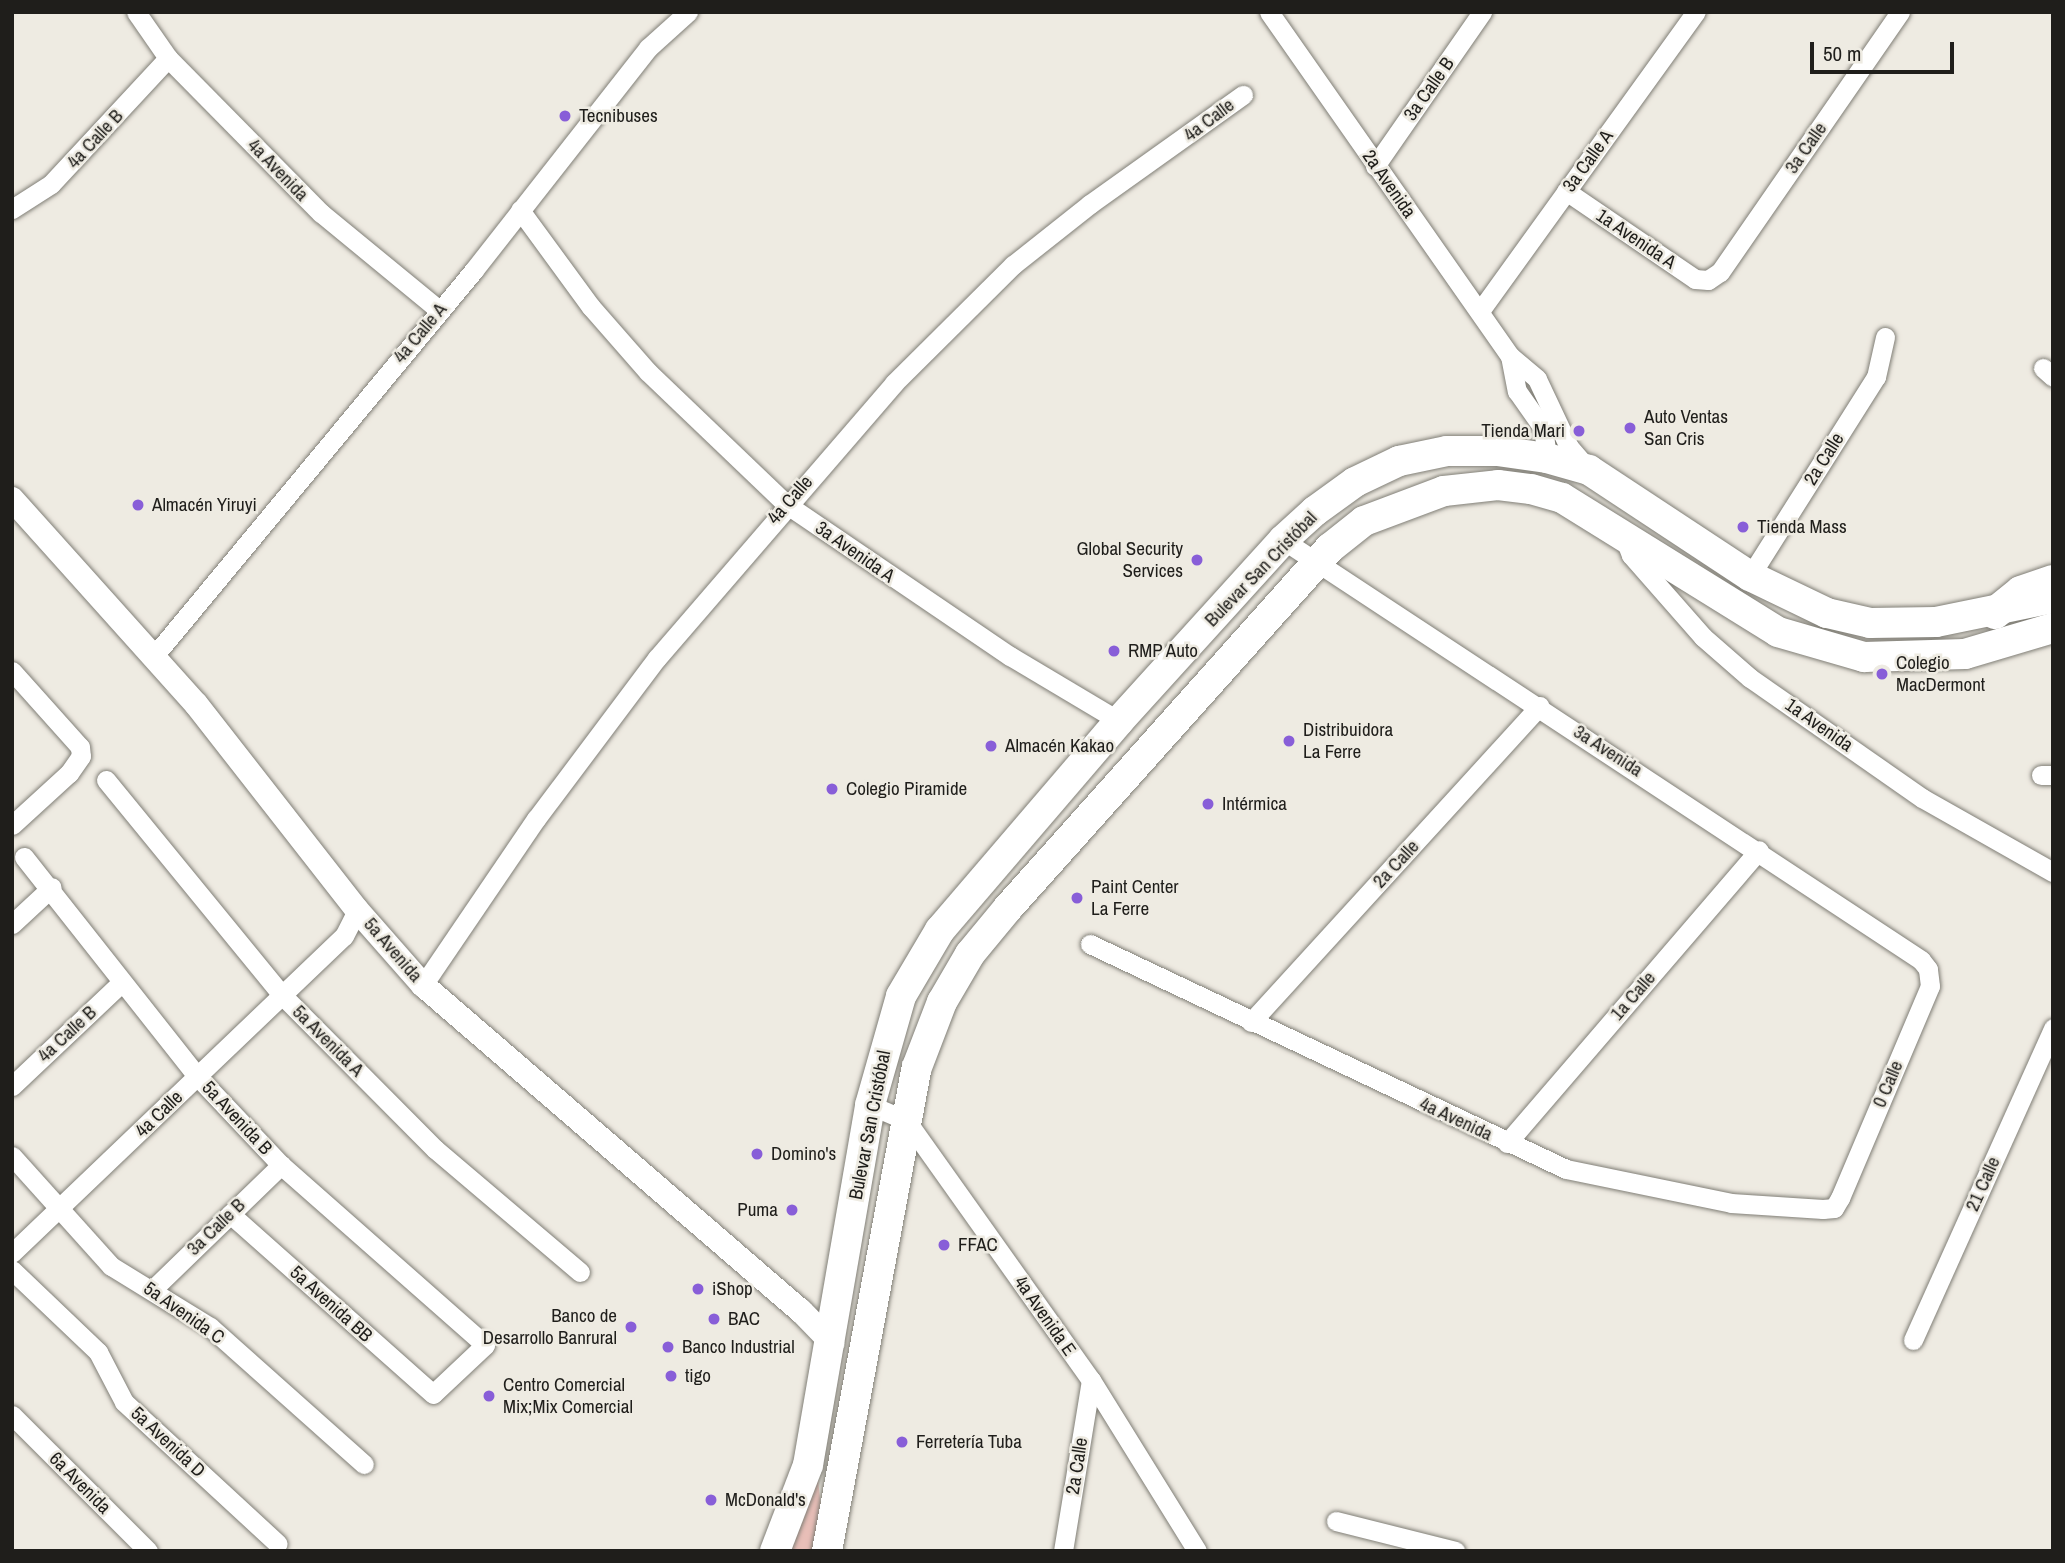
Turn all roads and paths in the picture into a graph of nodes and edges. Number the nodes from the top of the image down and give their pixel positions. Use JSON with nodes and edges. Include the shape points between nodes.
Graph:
{"nodes":[{"id":1,"x":136,"y":12,"type":"edge"},
{"id":2,"x":688,"y":12,"type":"edge"},
{"id":3,"x":1269,"y":12,"type":"edge"},
{"id":4,"x":1482,"y":12,"type":"edge"},
{"id":5,"x":1696,"y":12,"type":"edge"},
{"id":6,"x":1898,"y":13,"type":"edge"},
{"id":7,"x":168,"y":58,"type":"junction"},
{"id":8,"x":1243,"y":95,"type":"dead end"},
{"id":9,"x":1375,"y":166,"type":"junction"},
{"id":10,"x":1566,"y":191,"type":"junction"},
{"id":11,"x":12,"y":209,"type":"edge"},
{"id":12,"x":520,"y":210,"type":"junction"},
{"id":13,"x":1707,"y":280,"type":"joint"},
{"id":14,"x":438,"y":309,"type":"junction"},
{"id":15,"x":1480,"y":311,"type":"junction"},
{"id":16,"x":1885,"y":337,"type":"dead end"},
{"id":17,"x":1510,"y":356,"type":"junction"},
{"id":18,"x":1547,"y":458,"type":"junction"},
{"id":19,"x":1589,"y":470,"type":"junction"},
{"id":20,"x":12,"y":499,"type":"edge"},
{"id":21,"x":786,"y":504,"type":"junction"},
{"id":22,"x":1624,"y":535,"type":"junction"},
{"id":23,"x":1283,"y":540,"type":"junction"},
{"id":24,"x":1317,"y":565,"type":"junction"},
{"id":25,"x":1750,"y":576,"type":"junction"},
{"id":26,"x":2053,"y":581,"type":"edge"},
{"id":27,"x":2053,"y":598,"type":"edge"},
{"id":28,"x":1995,"y":613,"type":"junction"},
{"id":29,"x":2053,"y":628,"type":"edge"},
{"id":30,"x":154,"y":656,"type":"junction"},
{"id":31,"x":12,"y":671,"type":"edge"},
{"id":32,"x":1540,"y":706,"type":"junction"},
{"id":33,"x":1119,"y":721,"type":"junction"},
{"id":34,"x":106,"y":780,"type":"dead end"},
{"id":35,"x":12,"y":825,"type":"edge"},
{"id":36,"x":1759,"y":850,"type":"junction"},
{"id":37,"x":24,"y":857,"type":"dead end"},
{"id":38,"x":2053,"y":872,"type":"edge"},
{"id":39,"x":52,"y":887,"type":"junction"},
{"id":40,"x":357,"y":910,"type":"junction"},
{"id":41,"x":12,"y":924,"type":"edge"},
{"id":42,"x":1090,"y":944,"type":"dead end"},
{"id":43,"x":1928,"y":970,"type":"joint"},
{"id":44,"x":122,"y":982,"type":"junction"},
{"id":45,"x":423,"y":985,"type":"junction"},
{"id":46,"x":283,"y":996,"type":"junction"},
{"id":47,"x":1251,"y":1022,"type":"junction"},
{"id":48,"x":2053,"y":1028,"type":"edge"},
{"id":49,"x":198,"y":1077,"type":"junction"},
{"id":50,"x":12,"y":1086,"type":"edge"},
{"id":51,"x":870,"y":1105,"type":"junction"},
{"id":52,"x":906,"y":1120,"type":"junction"},
{"id":53,"x":1507,"y":1143,"type":"junction"},
{"id":54,"x":12,"y":1156,"type":"edge"},
{"id":55,"x":281,"y":1165,"type":"junction"},
{"id":56,"x":1840,"y":1198,"type":"joint"},
{"id":57,"x":58,"y":1212,"type":"junction"},
{"id":58,"x":230,"y":1214,"type":"junction"},
{"id":59,"x":12,"y":1253,"type":"edge"},
{"id":60,"x":12,"y":1270,"type":"edge"},
{"id":61,"x":580,"y":1272,"type":"dead end"},
{"id":62,"x":152,"y":1290,"type":"junction"},
{"id":63,"x":1913,"y":1340,"type":"dead end"},
{"id":64,"x":832,"y":1343,"type":"junction"},
{"id":65,"x":1091,"y":1381,"type":"junction"},
{"id":66,"x":433,"y":1394,"type":"joint"},
{"id":67,"x":12,"y":1415,"type":"edge"},
{"id":68,"x":364,"y":1464,"type":"dead end"},
{"id":69,"x":835,"y":1512,"type":"junction"},
{"id":70,"x":1335,"y":1521,"type":"dead end"},
{"id":71,"x":278,"y":1544,"type":"dead end"},
{"id":72,"x":148,"y":1551,"type":"edge"},
{"id":73,"x":775,"y":1551,"type":"edge"},
{"id":74,"x":827,"y":1551,"type":"edge"},
{"id":75,"x":1063,"y":1551,"type":"edge"},
{"id":76,"x":1197,"y":1551,"type":"edge"},
{"id":77,"x":1455,"y":1551,"type":"edge"}],
"edges":[{"from":1,"to":7,"type":"street","name":"4a Avenida"},
{"from":2,"to":12,"type":"street","name":"4a Calle A","via":[[648,48]]},
{"from":3,"to":9,"type":"street","name":"2a Avenida"},
{"from":4,"to":9,"type":"street","name":"3a Calle B"},
{"from":5,"to":10,"type":"street","name":"3a Calle A"},
{"from":6,"to":13,"type":"street","name":"3a Calle","via":[[1720,271]]},
{"from":7,"to":11,"type":"street","name":"4a Calle B","via":[[51,184]]},
{"from":7,"to":14,"type":"street","name":"4a Avenida","via":[[321,213]]},
{"from":8,"to":21,"type":"street","name":"4a Calle","via":[[1013,265],[894,383]]},
{"from":9,"to":15,"type":"street","name":"2a Avenida"},
{"from":10,"to":13,"type":"street","name":"1a Avenida A","via":[[1695,279]]},
{"from":10,"to":15,"type":"street","name":"3a Calle A"},
{"from":12,"to":14,"type":"street","name":"4a Calle A"},
{"from":12,"to":21,"type":"street","name":"3a Avenida A","via":[[591,307],[648,372]]},
{"from":14,"to":30,"type":"street","name":"4a Calle A"},
{"from":15,"to":17,"type":"street","name":"2a Avenida"},
{"from":16,"to":25,"type":"street","name":"2a Calle","via":[[1876,377]]},
{"from":17,"to":18,"type":"street","name":"2a Avenida","via":[[1517,391],[1543,428]]},
{"from":17,"to":19,"type":"street","name":"2a Avenida","via":[[1537,379],[1569,446]]},
{"from":18,"to":19,"type":"main road","name":"Bulevar San Cristóbal"},
{"from":18,"to":23,"type":"main road","name":"Bulevar San Cristóbal","via":[[1447,452],[1399,461],[1354,482]]},
{"from":19,"to":25,"type":"main road","name":"Bulevar San Cristóbal"},
{"from":20,"to":30,"type":"street","name":"5a Avenida"},
{"from":21,"to":33,"type":"street","name":"3a Avenida A","via":[[999,649]]},
{"from":21,"to":45,"type":"street","name":"4a Calle","via":[[596,738]]},
{"from":22,"to":24,"type":"main road","name":"Bulevar San Cristóbal","via":[[1562,498],[1531,489],[1478,485],[1444,491],[1364,521]]},
{"from":22,"to":29,"type":"main road","name":"Bulevar San Cristóbal","via":[[1778,632],[1864,657],[1965,654]]},
{"from":22,"to":38,"type":"street","name":"1a Avenida","via":[[1631,555],[1703,637],[1750,678],[1922,798]]},
{"from":23,"to":24,"type":"street","name":"3a Avenida"},
{"from":23,"to":33,"type":"main road","name":"Bulevar San Cristóbal"},
{"from":24,"to":32,"type":"street","name":"3a Avenida"},
{"from":24,"to":52,"type":"main road","name":"Bulevar San Cristóbal","via":[[970,954],[942,1002],[917,1067]]},
{"from":25,"to":28,"type":"main road","name":"Bulevar San Cristóbal","via":[[1803,604],[1870,623],[1936,622]]},
{"from":26,"to":28,"type":"highway","via":[[2021,592]]},
{"from":27,"to":28,"type":"main road","name":"Bulevar San Cristóbal"},
{"from":30,"to":40,"type":"street","name":"5a Avenida"},
{"from":31,"to":35,"type":"street","via":[[80,747],[81,756],[69,773]]},
{"from":32,"to":36,"type":"street","name":"3a Avenida"},
{"from":32,"to":47,"type":"street","name":"2a Calle"},
{"from":33,"to":51,"type":"main road","name":"Bulevar San Cristóbal","via":[[940,930],[901,996]]},
{"from":34,"to":46,"type":"street","name":"5a Avenida A"},
{"from":36,"to":43,"type":"street","name":"3a Avenida","via":[[1921,960]]},
{"from":36,"to":53,"type":"street","name":"1a Calle"},
{"from":37,"to":39,"type":"street","name":"5a Avenida B"},
{"from":39,"to":41,"type":"street"},
{"from":39,"to":44,"type":"street","name":"5a Avenida B"},
{"from":40,"to":45,"type":"street","name":"5a Avenida"},
{"from":40,"to":46,"type":"street","name":"4a Calle","via":[[344,936]]},
{"from":42,"to":47,"type":"street","name":"4a Avenida"},
{"from":43,"to":56,"type":"street","name":"0 Calle","via":[[1930,986]]},
{"from":44,"to":49,"type":"street","name":"5a Avenida B"},
{"from":44,"to":50,"type":"street","name":"4a Calle B"},
{"from":45,"to":64,"type":"street","name":"5a Avenida","via":[[801,1311]]},
{"from":46,"to":49,"type":"street","name":"4a Calle"},
{"from":46,"to":61,"type":"street","name":"5a Avenida A","via":[[435,1149]]},
{"from":47,"to":53,"type":"street","name":"4a Avenida"},
{"from":48,"to":63,"type":"street","name":"21 Calle"},
{"from":49,"to":55,"type":"street","name":"5a Avenida B"},
{"from":49,"to":57,"type":"street","name":"4a Calle"},
{"from":51,"to":52,"type":"street"},
{"from":51,"to":64,"type":"main road","name":"Bulevar San Cristóbal"},
{"from":52,"to":65,"type":"street","name":"4a Avenida E"},
{"from":52,"to":69,"type":"main road","name":"Bulevar San Cristóbal"},
{"from":53,"to":56,"type":"street","name":"4a Avenida","via":[[1566,1169],[1731,1203],[1823,1209],[1834,1208]]},
{"from":54,"to":57,"type":"street","name":"5a Avenida C"},
{"from":55,"to":58,"type":"street","name":"3a Calle B"},
{"from":55,"to":66,"type":"street","name":"5a Avenida B","via":[[485,1345]]},
{"from":57,"to":59,"type":"street","name":"4a Calle"},
{"from":57,"to":62,"type":"street","name":"5a Avenida C","via":[[111,1266]]},
{"from":58,"to":62,"type":"street","name":"3a Calle B"},
{"from":58,"to":66,"type":"street","name":"5a Avenida BB"},
{"from":60,"to":71,"type":"street","name":"5a Avenida D","via":[[98,1352],[124,1402]]},
{"from":62,"to":68,"type":"street","name":"5a Avenida C","via":[[210,1327]]},
{"from":64,"to":69,"type":"main road","via":[[846,1363],[830,1458]]},
{"from":64,"to":73,"type":"main road","name":"Bulevar San Cristóbal","via":[[808,1465]]},
{"from":65,"to":75,"type":"street","name":"2a Calle"},
{"from":65,"to":76,"type":"street","name":"4a Avenida E"},
{"from":67,"to":72,"type":"street","name":"6a Avenida"},
{"from":69,"to":74,"type":"main road","name":"Bulevar San Cristóbal"},
{"from":70,"to":77,"type":"street"}]}
